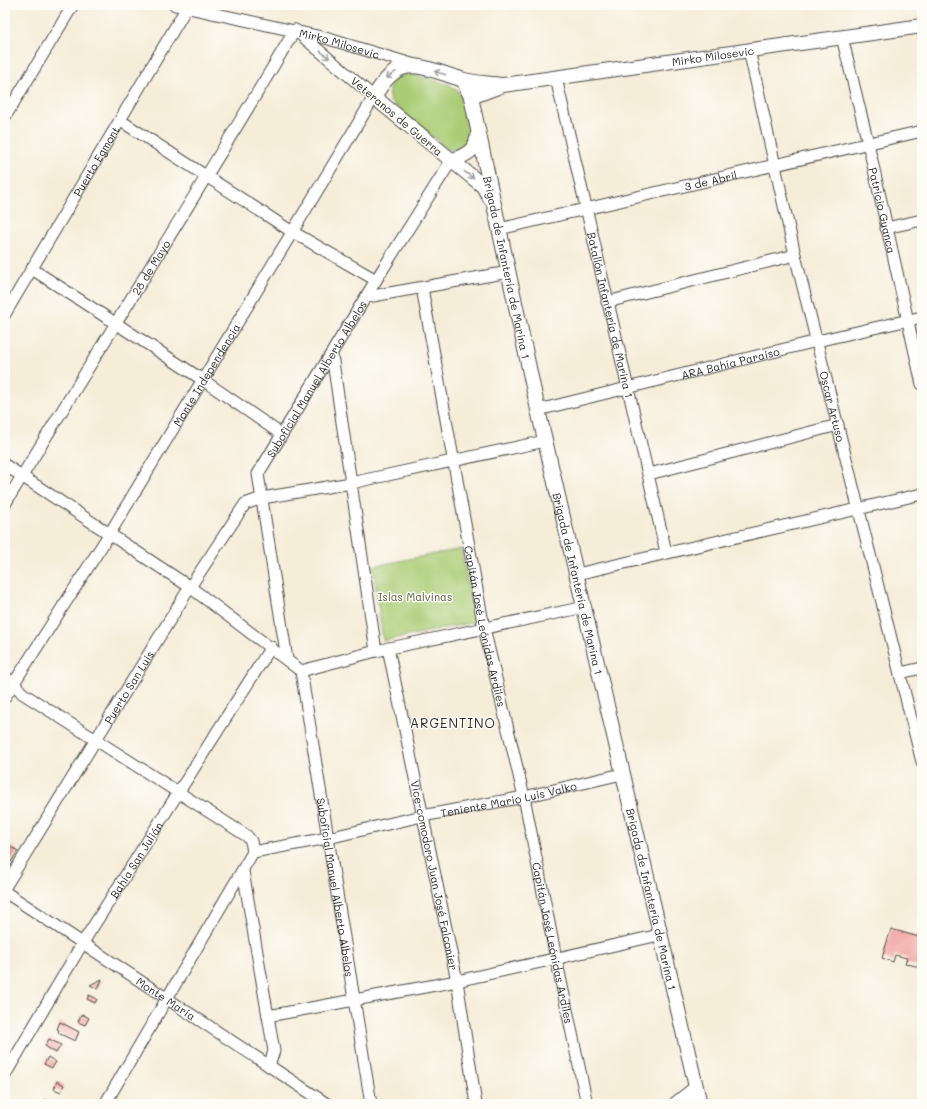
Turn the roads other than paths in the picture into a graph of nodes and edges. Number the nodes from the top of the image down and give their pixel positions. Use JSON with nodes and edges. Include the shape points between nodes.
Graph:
{"nodes":[{"id":1,"x":73,"y":5,"type":"edge"},
{"id":2,"x":175,"y":5,"type":"edge"},
{"id":3,"x":187,"y":7,"type":"junction"},
{"id":4,"x":922,"y":26,"type":"edge"},
{"id":5,"x":295,"y":30,"type":"junction"},
{"id":6,"x":842,"y":37,"type":"junction"},
{"id":7,"x":749,"y":50,"type":"junction"},
{"id":8,"x":417,"y":66,"type":"junction"},
{"id":9,"x":556,"y":78,"type":"junction"},
{"id":10,"x":463,"y":80,"type":"junction"},
{"id":11,"x":503,"y":85,"type":"junction"},
{"id":12,"x":374,"y":97,"type":"junction"},
{"id":13,"x":471,"y":98,"type":"junction"},
{"id":14,"x":6,"y":114,"type":"edge"},
{"id":15,"x":121,"y":121,"type":"junction"},
{"id":16,"x":922,"y":131,"type":"edge"},
{"id":17,"x":478,"y":132,"type":"junction"},
{"id":18,"x":868,"y":143,"type":"junction"},
{"id":19,"x":451,"y":162,"type":"junction"},
{"id":20,"x":774,"y":165,"type":"junction"},
{"id":21,"x":207,"y":176,"type":"junction"},
{"id":22,"x":493,"y":205,"type":"junction"},
{"id":23,"x":586,"y":209,"type":"junction"},
{"id":24,"x":922,"y":220,"type":"edge"},
{"id":25,"x":886,"y":228,"type":"junction"},
{"id":26,"x":499,"y":229,"type":"junction"},
{"id":27,"x":291,"y":231,"type":"junction"},
{"id":28,"x":795,"y":255,"type":"junction"},
{"id":29,"x":32,"y":269,"type":"junction"},
{"id":30,"x":509,"y":272,"type":"junction"},
{"id":31,"x":376,"y":280,"type":"junction"},
{"id":32,"x":422,"y":288,"type":"junction"},
{"id":33,"x":367,"y":297,"type":"junction"},
{"id":34,"x":607,"y":302,"type":"junction"},
{"id":35,"x":5,"y":314,"type":"edge"},
{"id":36,"x":922,"y":317,"type":"edge"},
{"id":37,"x":907,"y":320,"type":"junction"},
{"id":38,"x":115,"y":323,"type":"junction"},
{"id":39,"x":817,"y":341,"type":"junction"},
{"id":40,"x":332,"y":355,"type":"junction"},
{"id":41,"x":203,"y":380,"type":"junction"},
{"id":42,"x":922,"y":384,"type":"edge"},
{"id":43,"x":627,"y":388,"type":"junction"},
{"id":44,"x":538,"y":410,"type":"junction"},
{"id":45,"x":838,"y":425,"type":"junction"},
{"id":46,"x":281,"y":434,"type":"junction"},
{"id":47,"x":545,"y":441,"type":"junction"},
{"id":48,"x":452,"y":462,"type":"junction"},
{"id":49,"x":5,"y":465,"type":"edge"},
{"id":50,"x":649,"y":474,"type":"junction"},
{"id":51,"x":22,"y":476,"type":"junction"},
{"id":52,"x":351,"y":483,"type":"junction"},
{"id":53,"x":922,"y":494,"type":"edge"},
{"id":54,"x":262,"y":498,"type":"junction"},
{"id":55,"x":5,"y":504,"type":"edge"},
{"id":56,"x":858,"y":508,"type":"junction"},
{"id":57,"x":110,"y":533,"type":"junction"},
{"id":58,"x":666,"y":552,"type":"junction"},
{"id":59,"x":577,"y":574,"type":"junction"},
{"id":60,"x":190,"y":587,"type":"junction"},
{"id":61,"x":585,"y":607,"type":"junction"},
{"id":62,"x":484,"y":628,"type":"junction"},
{"id":63,"x":271,"y":647,"type":"junction"},
{"id":64,"x":388,"y":648,"type":"junction"},
{"id":65,"x":376,"y":651,"type":"junction"},
{"id":66,"x":287,"y":659,"type":"junction"},
{"id":67,"x":922,"y":668,"type":"edge"},
{"id":68,"x":301,"y":671,"type":"junction"},
{"id":69,"x":900,"y":673,"type":"junction"},
{"id":70,"x":9,"y":680,"type":"edge"},
{"id":71,"x":5,"y":697,"type":"edge"},
{"id":72,"x":95,"y":740,"type":"junction"},
{"id":73,"x":922,"y":762,"type":"edge"},
{"id":74,"x":622,"y":774,"type":"junction"},
{"id":75,"x":179,"y":793,"type":"junction"},
{"id":76,"x":524,"y":797,"type":"junction"},
{"id":77,"x":422,"y":816,"type":"junction"},
{"id":78,"x":328,"y":838,"type":"junction"},
{"id":79,"x":253,"y":852,"type":"junction"},
{"id":80,"x":243,"y":871,"type":"junction"},
{"id":81,"x":5,"y":887,"type":"edge"},
{"id":82,"x":5,"y":892,"type":"edge"},
{"id":83,"x":659,"y":936,"type":"junction"},
{"id":84,"x":82,"y":944,"type":"junction"},
{"id":85,"x":556,"y":958,"type":"junction"},
{"id":86,"x":457,"y":980,"type":"junction"},
{"id":87,"x":166,"y":999,"type":"junction"},
{"id":88,"x":355,"y":1000,"type":"junction"},
{"id":89,"x":268,"y":1016,"type":"junction"},
{"id":90,"x":269,"y":1066,"type":"junction"},
{"id":91,"x":5,"y":1075,"type":"edge"},
{"id":92,"x":696,"y":1088,"type":"junction"},
{"id":93,"x":105,"y":1104,"type":"edge"},
{"id":94,"x":327,"y":1104,"type":"edge"},
{"id":95,"x":371,"y":1104,"type":"edge"},
{"id":96,"x":476,"y":1104,"type":"edge"},
{"id":97,"x":588,"y":1104,"type":"edge"},
{"id":98,"x":676,"y":1104,"type":"edge"},
{"id":99,"x":700,"y":1104,"type":"edge"}],
"edges":[{"from":1,"to":14,"type":"street"},
{"from":2,"to":3,"type":"street","name":"Mirko Milosevic"},
{"from":3,"to":5,"type":"street","name":"Mirko Milosevic"},
{"from":3,"to":15,"type":"street","name":"Puerto Egmont"},
{"from":4,"to":6,"type":"street","name":"Mirko Milosevic"},
{"from":5,"to":8,"type":"street","name":"Mirko Milosevic"},
{"from":5,"to":12,"type":"street","name":"Veteranos de Guerra","one_way":true},
{"from":5,"to":21,"type":"street","name":"28 de Mayo"},
{"from":6,"to":7,"type":"street","name":"Mirko Milosevic"},
{"from":6,"to":18,"type":"street","name":"Patricio Guanca"},
{"from":7,"to":9,"type":"street","name":"Mirko Milosevic"},
{"from":7,"to":20,"type":"street","name":"Oscar Artuso"},
{"from":10,"to":8,"type":"street","name":"Mirko Milosevic","one_way":true},
{"from":8,"to":12,"type":"street","name":"Monte Independencia","one_way":true,"via":[[405,67],[392,73]]},
{"from":9,"to":11,"type":"street","name":"Mirko Milosevic"},
{"from":9,"to":23,"type":"street","name":"Batallón Infantería de Marina 1"},
{"from":10,"to":11,"type":"street","name":"Mirko Milosevic"},
{"from":10,"to":13,"type":"street","name":"Brigada de Infantería de Marina 1"},
{"from":11,"to":13,"type":"street","name":"Mirko Milosevic"},
{"from":12,"to":19,"type":"street","name":"Veteranos de Guerra"},
{"from":12,"to":27,"type":"street","name":"Monte Independencia"},
{"from":13,"to":17,"type":"street","name":"Brigada de Infantería de Marina 1"},
{"from":15,"to":21,"type":"street"},
{"from":15,"to":29,"type":"street","name":"Puerto Egmont"},
{"from":16,"to":18,"type":"street","name":"3 de Abril"},
{"from":17,"to":19,"type":"street","via":[[473,150]]},
{"from":17,"to":22,"type":"street","name":"Brigada de Infantería de Marina 1"},
{"from":18,"to":20,"type":"street","name":"3 de Abril"},
{"from":18,"to":25,"type":"street","name":"Patricio Guanca"},
{"from":19,"to":22,"type":"street","name":"Veteranos de Guerra","one_way":true,"via":[[483,186]]},
{"from":19,"to":31,"type":"street","name":"Suboficial Manuel Alberto Albelos"},
{"from":20,"to":23,"type":"street","name":"3 de Abril"},
{"from":20,"to":28,"type":"street","name":"Oscar Artuso"},
{"from":21,"to":27,"type":"street"},
{"from":21,"to":38,"type":"street","name":"28 de Mayo"},
{"from":22,"to":26,"type":"street","name":"Brigada de Infantería de Marina 1"},
{"from":23,"to":26,"type":"street","name":"3 de Abril"},
{"from":23,"to":34,"type":"street","name":"Batallón Infantería de Marina 1"},
{"from":24,"to":25,"type":"street"},
{"from":25,"to":37,"type":"street","name":"Patricio Guanca"},
{"from":26,"to":30,"type":"street","name":"Brigada de Infantería de Marina 1"},
{"from":27,"to":31,"type":"street"},
{"from":27,"to":41,"type":"street","name":"Monte Independencia"},
{"from":28,"to":34,"type":"street"},
{"from":28,"to":39,"type":"street","name":"Oscar Artuso"},
{"from":29,"to":35,"type":"street","name":"Puerto Egmont"},
{"from":29,"to":38,"type":"street"},
{"from":30,"to":32,"type":"street"},
{"from":30,"to":44,"type":"street","name":"Brigada de Infantería de Marina 1"},
{"from":31,"to":33,"type":"street","name":"Suboficial Manuel Alberto Albelos"},
{"from":32,"to":33,"type":"street"},
{"from":32,"to":48,"type":"street","name":"Capitán José Leónidas Ardiles"},
{"from":33,"to":40,"type":"street","name":"Suboficial Manuel Alberto Albelos"},
{"from":34,"to":43,"type":"street","name":"Batallón Infantería de Marina 1"},
{"from":36,"to":37,"type":"street","name":"ARA Bahía Paraíso"},
{"from":37,"to":39,"type":"street","name":"ARA Bahía Paraíso"},
{"from":37,"to":42,"type":"street","name":"Patricio Guanca"},
{"from":38,"to":41,"type":"street"},
{"from":38,"to":51,"type":"street","name":"28 de Mayo"},
{"from":39,"to":43,"type":"street","name":"ARA Bahía Paraíso"},
{"from":39,"to":45,"type":"street","name":"Oscar Artuso"},
{"from":40,"to":46,"type":"street","name":"Suboficial Manuel Alberto Albelos"},
{"from":40,"to":52,"type":"street"},
{"from":41,"to":46,"type":"street"},
{"from":41,"to":57,"type":"street","name":"Monte Independencia"},
{"from":43,"to":44,"type":"street","name":"ARA Bahía Paraíso"},
{"from":43,"to":50,"type":"street","name":"Batallón Infantería de Marina 1"},
{"from":44,"to":47,"type":"street","name":"Brigada de Infantería de Marina 1"},
{"from":45,"to":50,"type":"street"},
{"from":45,"to":56,"type":"street","name":"Oscar Artuso"},
{"from":46,"to":54,"type":"street","name":"Suboficial Manuel Alberto Albelos","via":[[258,474]]},
{"from":47,"to":48,"type":"street","name":"Puerto San Luis"},
{"from":47,"to":59,"type":"street","name":"Brigada de Infantería de Marina 1"},
{"from":48,"to":52,"type":"street","name":"Puerto San Luis"},
{"from":48,"to":62,"type":"street","name":"Capitán José Leónidas Ardiles"},
{"from":49,"to":51,"type":"street"},
{"from":50,"to":58,"type":"street","name":"Batallón Infantería de Marina 1"},
{"from":51,"to":55,"type":"street","name":"28 de Mayo"},
{"from":51,"to":57,"type":"street"},
{"from":52,"to":54,"type":"street","name":"Puerto San Luis"},
{"from":52,"to":65,"type":"street"},
{"from":53,"to":56,"type":"street"},
{"from":54,"to":60,"type":"street","name":"Puerto San Luis","via":[[241,507]]},
{"from":54,"to":66,"type":"street","name":"Suboficial Manuel Alberto Albelos"},
{"from":56,"to":58,"type":"street"},
{"from":56,"to":69,"type":"street","name":"Oscar Artuso"},
{"from":57,"to":60,"type":"street"},
{"from":57,"to":70,"type":"street","name":"Monte Independencia"},
{"from":58,"to":59,"type":"street"},
{"from":59,"to":61,"type":"street","name":"Brigada de Infantería de Marina 1"},
{"from":60,"to":63,"type":"street"},
{"from":60,"to":72,"type":"street","name":"Puerto San Luis"},
{"from":61,"to":62,"type":"street"},
{"from":61,"to":74,"type":"street","name":"Brigada de Infantería de Marina 1"},
{"from":62,"to":64,"type":"street"},
{"from":62,"to":76,"type":"street","name":"Capitán José Leónidas Ardiles"},
{"from":63,"to":66,"type":"street"},
{"from":63,"to":75,"type":"street","name":"Bahía San Julián"},
{"from":64,"to":65,"type":"street"},
{"from":64,"to":77,"type":"street","name":"Vice-comodoro Juan José Falconier"},
{"from":65,"to":68,"type":"street"},
{"from":66,"to":68,"type":"street"},
{"from":67,"to":69,"type":"street"},
{"from":68,"to":78,"type":"street","name":"Suboficial Manuel Alberto Albelos"},
{"from":69,"to":73,"type":"street","name":"Oscar Artuso"},
{"from":70,"to":71,"type":"street","name":"Monte Independencia"},
{"from":70,"to":72,"type":"street","via":[[22,693]]},
{"from":72,"to":75,"type":"street"},
{"from":72,"to":81,"type":"street","name":"Puerto San Luis"},
{"from":74,"to":76,"type":"street","name":"Teniente Mario Luis Valko"},
{"from":74,"to":83,"type":"street","name":"Brigada de Infantería de Marina 1"},
{"from":75,"to":79,"type":"street","via":[[247,836]]},
{"from":75,"to":84,"type":"street","name":"Bahía San Julián","via":[[156,825]]},
{"from":76,"to":77,"type":"street","name":"Teniente Mario Luis Valko"},
{"from":76,"to":85,"type":"street","name":"Capitán José Leónidas Ardiles"},
{"from":77,"to":78,"type":"street","name":"Teniente Mario Luis Valko"},
{"from":77,"to":86,"type":"street","name":"Vice-comodoro Juan José Falconier"},
{"from":78,"to":79,"type":"street","name":"Teniente Mario Luis Valko"},
{"from":78,"to":88,"type":"street","name":"Suboficial Manuel Alberto Albelos"},
{"from":79,"to":80,"type":"street"},
{"from":80,"to":87,"type":"street"},
{"from":80,"to":89,"type":"street"},
{"from":82,"to":84,"type":"street","name":"Monte María"},
{"from":83,"to":85,"type":"street"},
{"from":83,"to":92,"type":"street","name":"Brigada de Infantería de Marina 1"},
{"from":84,"to":87,"type":"street","name":"Monte María"},
{"from":84,"to":91,"type":"street","name":"Bahía San Julián"},
{"from":85,"to":86,"type":"street"},
{"from":85,"to":97,"type":"street","name":"Capitán José Leónidas Ardiles"},
{"from":86,"to":88,"type":"street"},
{"from":86,"to":96,"type":"street","name":"Vice-comodoro Juan José Falconier"},
{"from":87,"to":90,"type":"street","name":"Monte María"},
{"from":87,"to":93,"type":"street"},
{"from":88,"to":89,"type":"street"},
{"from":88,"to":95,"type":"street","name":"Suboficial Manuel Alberto Albelos"},
{"from":89,"to":90,"type":"street","via":[[274,1051]]},
{"from":90,"to":94,"type":"street","name":"Monte María"},
{"from":92,"to":98,"type":"street"},
{"from":92,"to":99,"type":"street","name":"Brigada de Infantería de Marina 1"}]}
